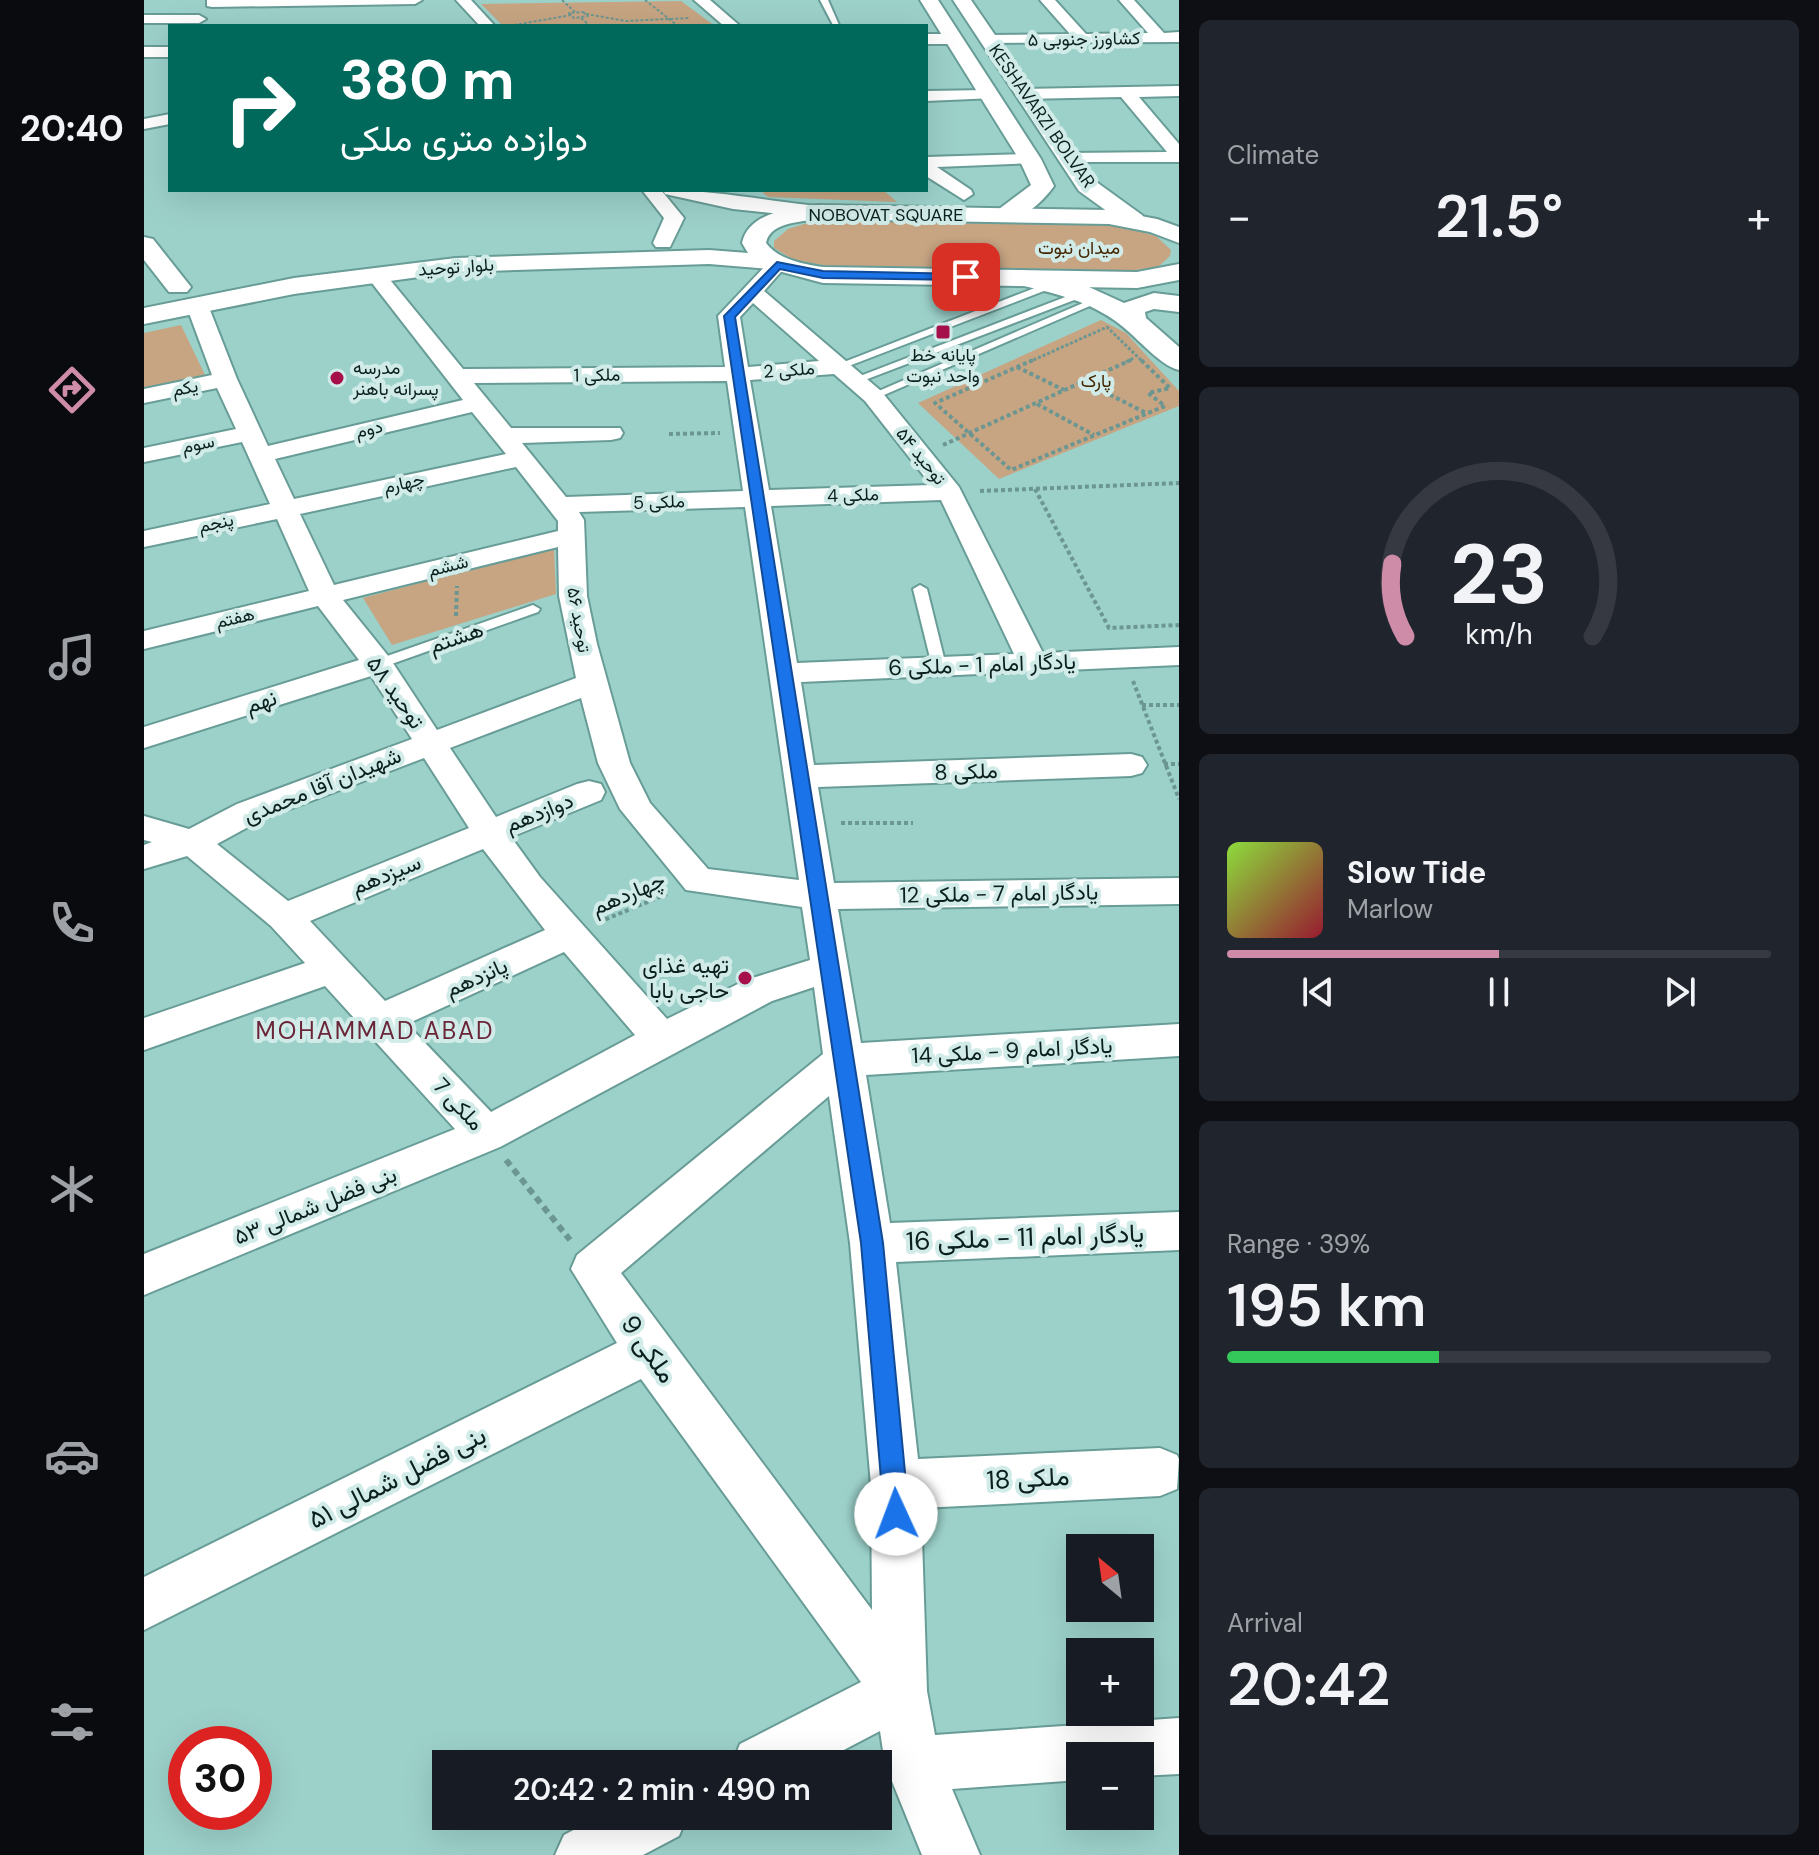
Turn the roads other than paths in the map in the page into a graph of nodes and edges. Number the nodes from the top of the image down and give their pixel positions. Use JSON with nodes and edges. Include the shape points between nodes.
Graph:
{"nodes":[{"id":1,"x":387,"y":0,"type":"edge"},
{"id":2,"x":415,"y":0,"type":"edge"},
{"id":3,"x":463,"y":0,"type":"edge"},
{"id":4,"x":701,"y":0,"type":"edge"},
{"id":5,"x":824,"y":0,"type":"edge"},
{"id":6,"x":929,"y":0,"type":"edge"},
{"id":7,"x":962,"y":0,"type":"edge"},
{"id":8,"x":1047,"y":0,"type":"edge"},
{"id":9,"x":1126,"y":0,"type":"edge"},
{"id":10,"x":213,"y":1,"type":"edge"},
{"id":11,"x":144,"y":19,"type":"edge"},
{"id":12,"x":198,"y":22,"type":"edge"},
{"id":13,"x":836,"y":23,"type":"dead end"},
{"id":14,"x":486,"y":24,"type":"edge"},
{"id":15,"x":731,"y":24,"type":"edge"},
{"id":16,"x":1160,"y":37,"type":"junction"},
{"id":17,"x":1179,"y":37,"type":"edge"},
{"id":18,"x":928,"y":39,"type":"edge"},
{"id":19,"x":952,"y":39,"type":"junction"},
{"id":20,"x":1082,"y":39,"type":"junction"},
{"id":21,"x":989,"y":40,"type":"junction"},
{"id":22,"x":144,"y":52,"type":"edge"},
{"id":23,"x":168,"y":52,"type":"edge"},
{"id":24,"x":1179,"y":91,"type":"edge"},
{"id":25,"x":1126,"y":92,"type":"junction"},
{"id":26,"x":1023,"y":94,"type":"junction"},
{"id":27,"x":989,"y":95,"type":"junction"},
{"id":28,"x":928,"y":96,"type":"edge"},
{"id":29,"x":168,"y":119,"type":"edge"},
{"id":30,"x":144,"y":124,"type":"edge"},
{"id":31,"x":1179,"y":156,"type":"edge"},
{"id":32,"x":1068,"y":158,"type":"junction"},
{"id":33,"x":1030,"y":159,"type":"junction"},
{"id":34,"x":928,"y":165,"type":"edge"},
{"id":35,"x":928,"y":167,"type":"edge"},
{"id":36,"x":1043,"y":186,"type":"junction"},
{"id":37,"x":1087,"y":186,"type":"junction"},
{"id":38,"x":653,"y":192,"type":"edge"},
{"id":39,"x":681,"y":192,"type":"edge"},
{"id":40,"x":964,"y":194,"type":"dead end"},
{"id":41,"x":818,"y":212,"type":"junction"},
{"id":42,"x":1003,"y":215,"type":"junction"},
{"id":43,"x":1156,"y":225,"type":"edge"},
{"id":44,"x":761,"y":227,"type":"junction"},
{"id":45,"x":1179,"y":236,"type":"edge"},
{"id":46,"x":721,"y":241,"type":"junction"},
{"id":47,"x":671,"y":243,"type":"junction"},
{"id":48,"x":144,"y":244,"type":"edge"},
{"id":49,"x":775,"y":264,"type":"junction"},
{"id":50,"x":1179,"y":272,"type":"edge"},
{"id":51,"x":375,"y":274,"type":"junction"},
{"id":52,"x":1022,"y":278,"type":"junction"},
{"id":53,"x":1058,"y":282,"type":"junction"},
{"id":54,"x":752,"y":292,"type":"junction"},
{"id":55,"x":144,"y":293,"type":"edge"},
{"id":56,"x":188,"y":296,"type":"junction"},
{"id":57,"x":1093,"y":296,"type":"junction"},
{"id":58,"x":1179,"y":304,"type":"edge"},
{"id":59,"x":144,"y":316,"type":"edge"},
{"id":60,"x":1133,"y":320,"type":"junction"},
{"id":61,"x":1159,"y":354,"type":"edge"},
{"id":62,"x":740,"y":374,"type":"junction"},
{"id":63,"x":454,"y":376,"type":"junction"},
{"id":64,"x":225,"y":379,"type":"junction"},
{"id":65,"x":854,"y":381,"type":"junction"},
{"id":66,"x":144,"y":396,"type":"edge"},
{"id":67,"x":476,"y":404,"type":"junction"},
{"id":68,"x":611,"y":433,"type":"dead end"},
{"id":69,"x":502,"y":436,"type":"junction"},
{"id":70,"x":257,"y":444,"type":"junction"},
{"id":71,"x":144,"y":455,"type":"edge"},
{"id":72,"x":520,"y":459,"type":"junction"},
{"id":73,"x":950,"y":492,"type":"junction"},
{"id":74,"x":757,"y":498,"type":"junction"},
{"id":75,"x":561,"y":505,"type":"junction"},
{"id":76,"x":288,"y":508,"type":"junction"},
{"id":77,"x":570,"y":536,"type":"junction"},
{"id":78,"x":144,"y":539,"type":"edge"},
{"id":79,"x":920,"y":589,"type":"dead end"},
{"id":80,"x":326,"y":597,"type":"junction"},
{"id":81,"x":533,"y":609,"type":"dead end"},
{"id":82,"x":144,"y":640,"type":"edge"},
{"id":83,"x":1179,"y":656,"type":"edge"},
{"id":84,"x":1033,"y":662,"type":"junction"},
{"id":85,"x":378,"y":664,"type":"junction"},
{"id":86,"x":939,"y":666,"type":"junction"},
{"id":87,"x":785,"y":673,"type":"junction"},
{"id":88,"x":593,"y":683,"type":"junction"},
{"id":89,"x":144,"y":738,"type":"edge"},
{"id":90,"x":430,"y":742,"type":"junction"},
{"id":91,"x":1131,"y":765,"type":"dead end"},
{"id":92,"x":801,"y":777,"type":"junction"},
{"id":93,"x":589,"y":792,"type":"dead end"},
{"id":94,"x":144,"y":828,"type":"edge"},
{"id":95,"x":489,"y":832,"type":"junction"},
{"id":96,"x":192,"y":842,"type":"junction"},
{"id":97,"x":144,"y":857,"type":"edge"},
{"id":98,"x":1179,"y":891,"type":"edge"},
{"id":99,"x":819,"y":896,"type":"junction"},
{"id":100,"x":284,"y":917,"type":"junction"},
{"id":101,"x":570,"y":934,"type":"junction"},
{"id":102,"x":830,"y":968,"type":"junction"},
{"id":103,"x":330,"y":969,"type":"junction"},
{"id":104,"x":382,"y":1019,"type":"junction"},
{"id":105,"x":144,"y":1034,"type":"edge"},
{"id":106,"x":662,"y":1039,"type":"junction"},
{"id":107,"x":1179,"y":1040,"type":"edge"},
{"id":108,"x":844,"y":1060,"type":"junction"},
{"id":109,"x":486,"y":1135,"type":"junction"},
{"id":110,"x":1179,"y":1231,"type":"edge"},
{"id":111,"x":872,"y":1243,"type":"junction"},
{"id":112,"x":144,"y":1275,"type":"edge"},
{"id":113,"x":649,"y":1351,"type":"junction"},
{"id":114,"x":1160,"y":1472,"type":"dead end"},
{"id":115,"x":896,"y":1485,"type":"junction"},
{"id":116,"x":144,"y":1604,"type":"edge"},
{"id":117,"x":900,"y":1691,"type":"junction"},
{"id":118,"x":1179,"y":1746,"type":"edge"},
{"id":119,"x":787,"y":1750,"type":"edge"},
{"id":120,"x":913,"y":1764,"type":"junction"},
{"id":121,"x":632,"y":1830,"type":"edge"},
{"id":122,"x":584,"y":1855,"type":"edge"},
{"id":123,"x":951,"y":1855,"type":"edge"}],
"edges":[{"from":1,"to":2,"type":"street"},
{"from":1,"to":10,"type":"street"},
{"from":3,"to":14,"type":"street"},
{"from":4,"to":15,"type":"street"},
{"from":5,"to":13,"type":"lane"},
{"from":6,"to":19,"type":"main road","name":"KESHAVARZI BOLVAR"},
{"from":7,"to":21,"type":"main road","name":"KESHAVARZI BOLVAR"},
{"from":8,"to":20,"type":"street"},
{"from":9,"to":16,"type":"street"},
{"from":10,"to":12,"type":"street"},
{"from":11,"to":12,"type":"street"},
{"from":16,"to":17,"type":"street","name":"کشاورز جنوبی ۵"},
{"from":16,"to":20,"type":"street","name":"کشاورز جنوبی ۵"},
{"from":18,"to":19,"type":"street"},
{"from":19,"to":27,"type":"main road","name":"KESHAVARZI BOLVAR"},
{"from":20,"to":21,"type":"street","name":"کشاورز جنوبی ۵"},
{"from":21,"to":26,"type":"main road","name":"KESHAVARZI BOLVAR"},
{"from":22,"to":23,"type":"street"},
{"from":24,"to":25,"type":"street"},
{"from":25,"to":26,"type":"street"},
{"from":25,"to":31,"type":"street"},
{"from":26,"to":32,"type":"main road","name":"KESHAVARZI BOLVAR"},
{"from":27,"to":28,"type":"street"},
{"from":27,"to":33,"type":"main road","name":"KESHAVARZI BOLVAR"},
{"from":29,"to":30,"type":"street"},
{"from":31,"to":32,"type":"street"},
{"from":32,"to":37,"type":"main road","name":"KESHAVARZI BOLVAR"},
{"from":33,"to":34,"type":"street"},
{"from":33,"to":36,"type":"main road","name":"KESHAVARZI BOLVAR"},
{"from":35,"to":40,"type":"street"},
{"from":36,"to":37,"type":"main road","via":[[1062,192]]},
{"from":36,"to":42,"type":"main road","name":"KESHAVARZI BOLVAR"},
{"from":37,"to":43,"type":"main road","name":"KESHAVARZI BOLVAR"},
{"from":38,"to":47,"type":"street","via":[[674,218]]},
{"from":39,"to":41,"type":"street"},
{"from":41,"to":42,"type":"main road","name":"NOBOVAT SQUARE"},
{"from":41,"to":44,"type":"main road","name":"NOBOVAT SQUARE"},
{"from":42,"to":43,"type":"main road","name":"NOBOVAT SQUARE"},
{"from":43,"to":45,"type":"main road","name":"NOBOVAT SQUARE"},
{"from":44,"to":46,"type":"main road","name":"بلوار توحید"},
{"from":44,"to":49,"type":"main road","via":[[753,246]]},
{"from":46,"to":47,"type":"main road","name":"بلوار توحید"},
{"from":46,"to":49,"type":"main road","name":"بلوار توحید"},
{"from":46,"to":51,"type":"main road","name":"بلوار توحید"},
{"from":47,"to":56,"type":"main road","name":"بلوار توحید","via":[[334,259]]},
{"from":48,"to":56,"type":"main road"},
{"from":49,"to":52,"type":"main road","via":[[823,275]]},
{"from":49,"to":54,"type":"street"},
{"from":50,"to":52,"type":"main road","via":[[1137,280]]},
{"from":51,"to":56,"type":"main road","name":"بلوار توحید"},
{"from":51,"to":63,"type":"street","name":"توحید ۵۶"},
{"from":52,"to":53,"type":"main road"},
{"from":53,"to":57,"type":"main road"},
{"from":53,"to":65,"type":"lane"},
{"from":54,"to":62,"type":"street","via":[[729,316]]},
{"from":54,"to":65,"type":"street","name":"توحید ۵۴"},
{"from":55,"to":56,"type":"main road","name":"بلوار توحید"},
{"from":56,"to":59,"type":"main road","name":"بلوار توحید"},
{"from":56,"to":64,"type":"street","name":"توحید ۵۸"},
{"from":57,"to":60,"type":"main road"},
{"from":57,"to":65,"type":"lane"},
{"from":57,"to":65,"type":"lane"},
{"from":58,"to":60,"type":"main road","via":[[1140,303],[1131,310]]},
{"from":60,"to":61,"type":"main road"},
{"from":62,"to":63,"type":"street","name":"ملکی 1"},
{"from":62,"to":65,"type":"street","name":"ملکی 2"},
{"from":62,"to":74,"type":"street"},
{"from":63,"to":67,"type":"street","name":"توحید ۵۶"},
{"from":64,"to":66,"type":"street","name":"یکم"},
{"from":64,"to":70,"type":"street","name":"توحید ۵۸"},
{"from":65,"to":73,"type":"street","name":"توحید ۵۴"},
{"from":67,"to":69,"type":"street","name":"توحید ۵۶"},
{"from":67,"to":70,"type":"street","name":"دوم"},
{"from":68,"to":69,"type":"street"},
{"from":69,"to":72,"type":"street","name":"توحید ۵۶"},
{"from":70,"to":71,"type":"street","name":"سوم"},
{"from":70,"to":76,"type":"street","name":"توحید ۵۸"},
{"from":72,"to":75,"type":"street","name":"توحید ۵۶"},
{"from":72,"to":76,"type":"street","name":"چهارم"},
{"from":73,"to":74,"type":"street","name":"ملکی 4"},
{"from":73,"to":84,"type":"street","name":"توحید ۵۴"},
{"from":74,"to":75,"type":"street","name":"ملکی 5"},
{"from":74,"to":87,"type":"street"},
{"from":75,"to":77,"type":"street","name":"توحید ۵۶","via":[[571,520]]},
{"from":76,"to":78,"type":"street","name":"پنجم"},
{"from":76,"to":80,"type":"street","name":"توحید ۵۸"},
{"from":77,"to":80,"type":"street","name":"ششم"},
{"from":77,"to":88,"type":"street","name":"توحید ۵۶","via":[[573,596]]},
{"from":79,"to":86,"type":"lane"},
{"from":80,"to":82,"type":"street","name":"هفتم"},
{"from":80,"to":85,"type":"street","name":"توحید ۵۸"},
{"from":81,"to":85,"type":"lane","name":"هشتم"},
{"from":83,"to":84,"type":"street","name":"یادگار امام 1 - ملکی 6"},
{"from":84,"to":86,"type":"street","name":"یادگار امام 1 - ملکی 6"},
{"from":85,"to":89,"type":"street","name":"نهم"},
{"from":85,"to":90,"type":"street","name":"توحید ۵۸"},
{"from":86,"to":87,"type":"street","name":"یادگار امام 1 - ملکی 6"},
{"from":87,"to":92,"type":"street"},
{"from":88,"to":90,"type":"street","name":"شهیدان آقا محمدی"},
{"from":88,"to":99,"type":"street","name":"توحید ۵۶","via":[[614,763],[637,809],[698,881]]},
{"from":90,"to":95,"type":"street","name":"توحید ۵۸"},
{"from":90,"to":96,"type":"street","name":"شهیدان آقا محمدی","via":[[249,812]]},
{"from":91,"to":92,"type":"street","name":"ملکی 8"},
{"from":92,"to":99,"type":"street"},
{"from":93,"to":95,"type":"street","name":"دوازدهم"},
{"from":94,"to":96,"type":"street"},
{"from":95,"to":100,"type":"street","name":"سیزدهم"},
{"from":95,"to":101,"type":"street","name":"توحید ۵۸"},
{"from":96,"to":97,"type":"street","name":"شهیدان آقا محمدی"},
{"from":96,"to":100,"type":"street","name":"ملکی 7"},
{"from":98,"to":99,"type":"street","name":"یادگار امام 7 - ملکی 12"},
{"from":99,"to":102,"type":"street"},
{"from":100,"to":103,"type":"street","name":"ملکی 7"},
{"from":101,"to":104,"type":"street","name":"پانزدهم"},
{"from":101,"to":106,"type":"street","name":"توحید ۵۸"},
{"from":102,"to":106,"type":"street","name":"ملکی 7","via":[[759,990]]},
{"from":102,"to":108,"type":"street"},
{"from":103,"to":104,"type":"street","name":"ملکی 7"},
{"from":103,"to":105,"type":"street"},
{"from":104,"to":109,"type":"street","name":"ملکی 7"},
{"from":106,"to":109,"type":"street","name":"ملکی 7"},
{"from":107,"to":108,"type":"street","name":"یادگار امام 9 - ملکی 14"},
{"from":108,"to":111,"type":"street"},
{"from":108,"to":113,"type":"street","name":"ملکی 9","via":[[593,1269]]},
{"from":109,"to":112,"type":"street","name":"بنی فضل شمالی ۵۳"},
{"from":110,"to":111,"type":"street","name":"یادگار امام 11 - ملکی 16"},
{"from":111,"to":115,"type":"street"},
{"from":113,"to":116,"type":"street","name":"بنی فضل شمالی ۵۱"},
{"from":113,"to":117,"type":"street","name":"ملکی 9"},
{"from":114,"to":115,"type":"street","name":"ملکی 18"},
{"from":115,"to":117,"type":"street"},
{"from":117,"to":119,"type":"street"},
{"from":117,"to":120,"type":"street"},
{"from":118,"to":120,"type":"street"},
{"from":120,"to":123,"type":"street"},
{"from":121,"to":122,"type":"street"}]}
